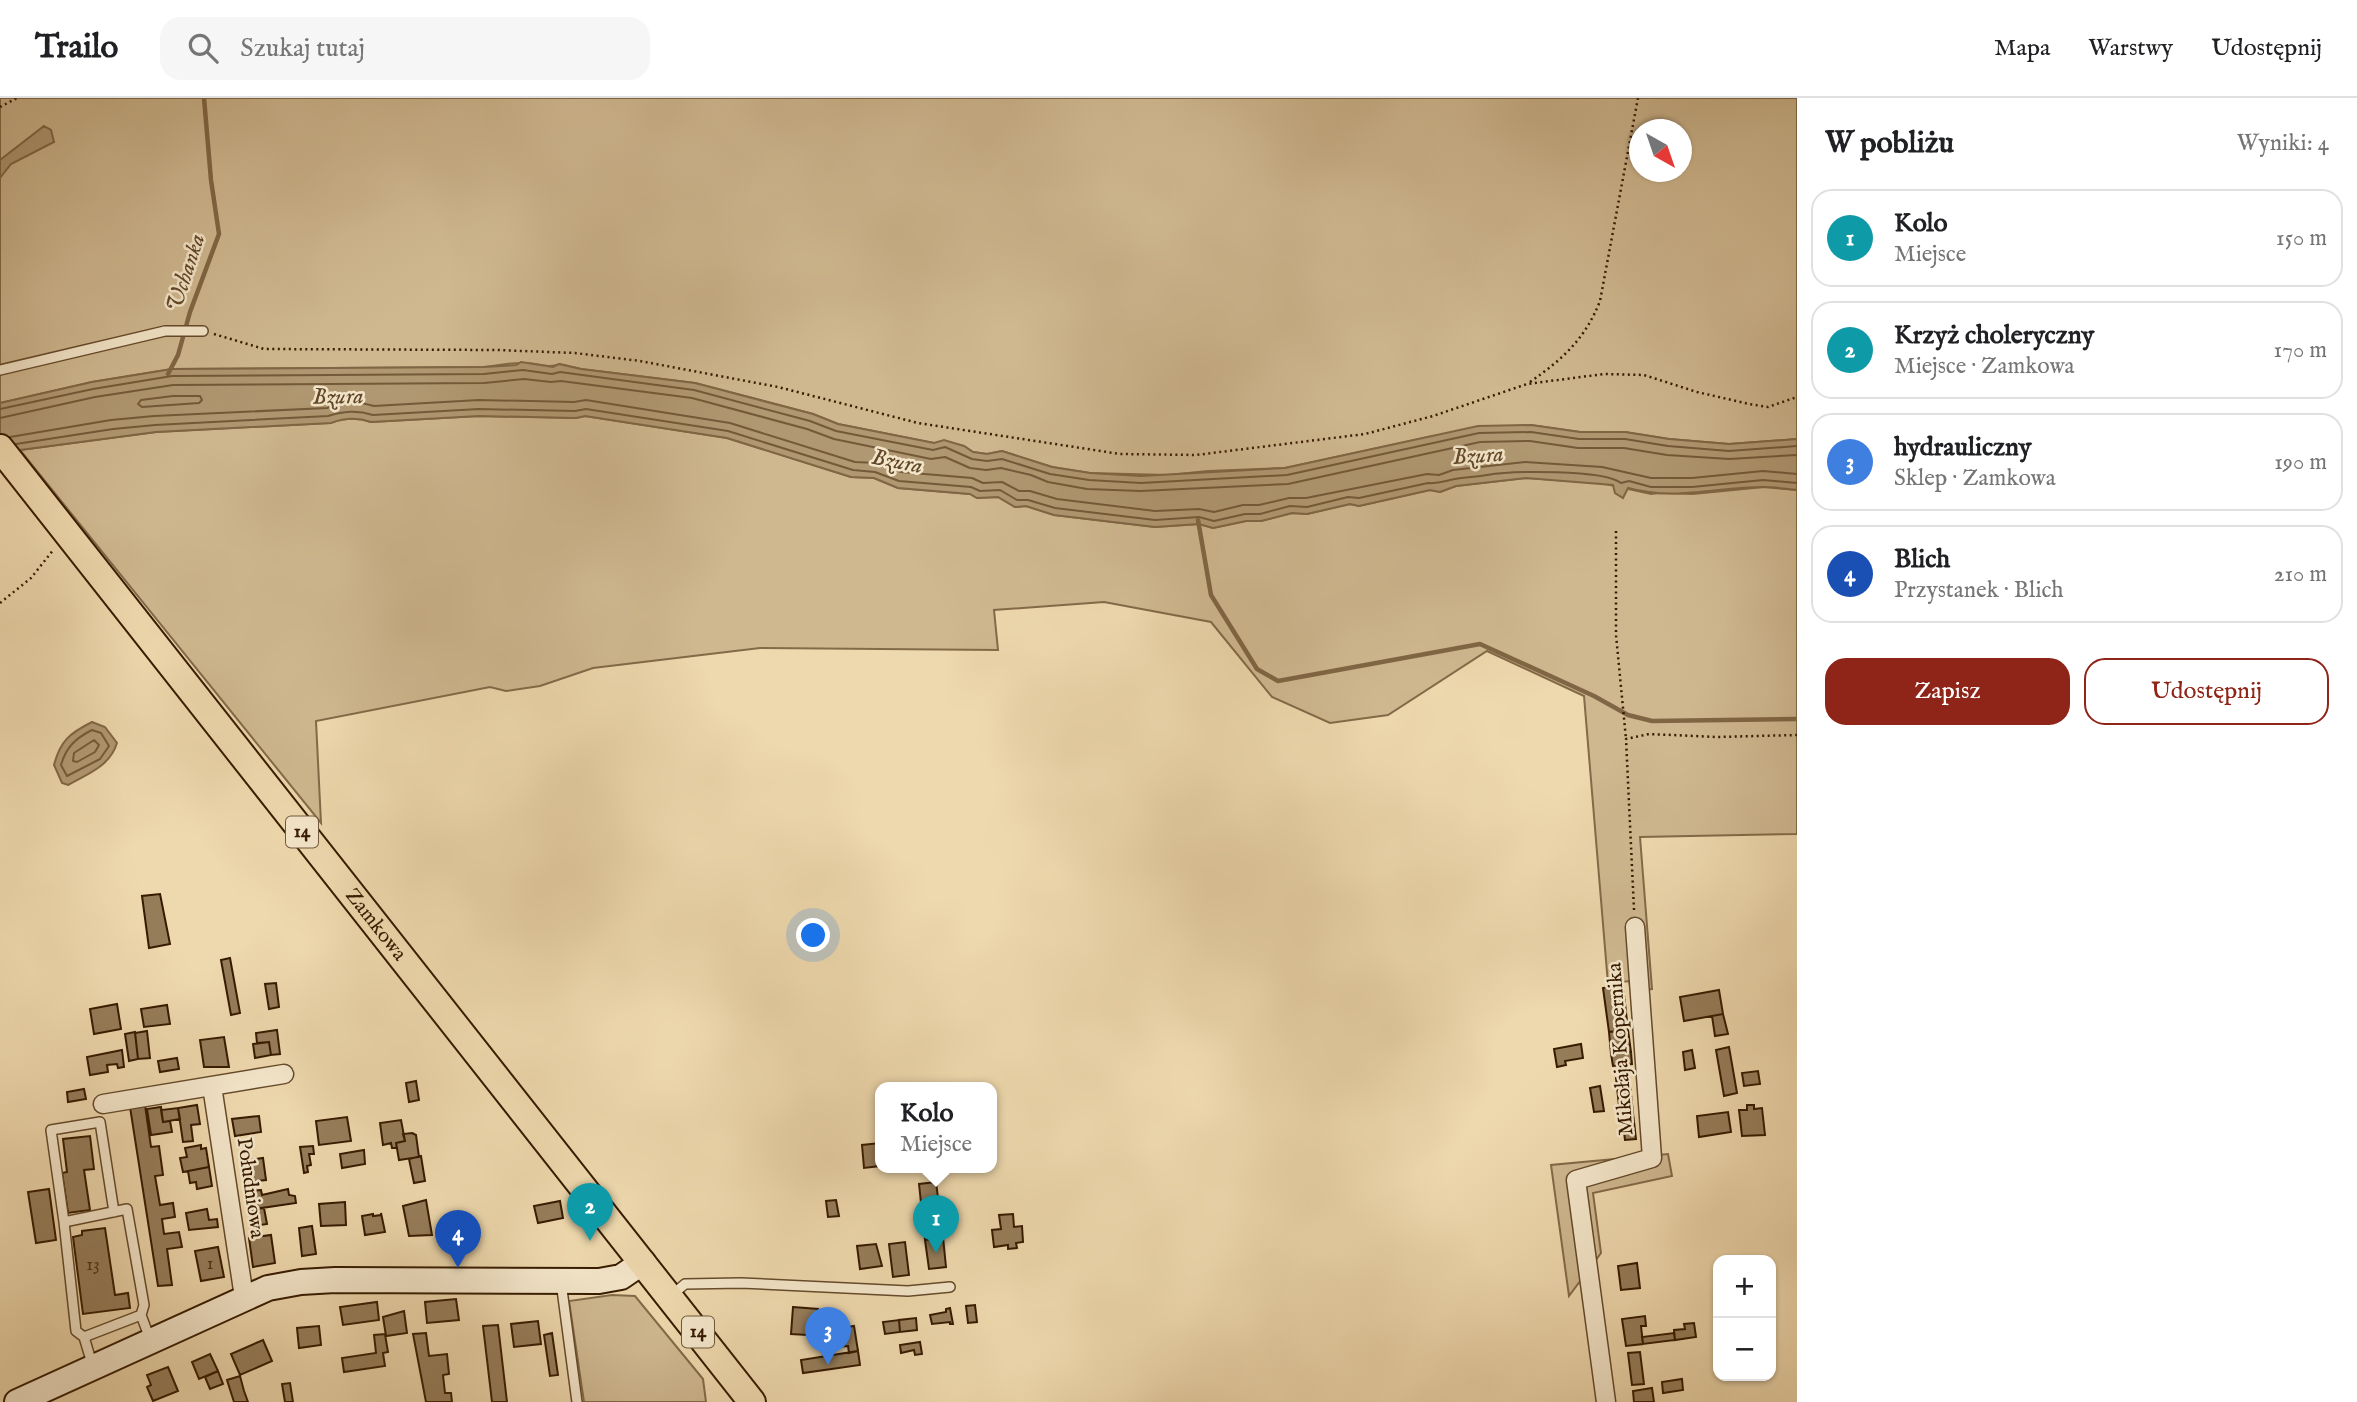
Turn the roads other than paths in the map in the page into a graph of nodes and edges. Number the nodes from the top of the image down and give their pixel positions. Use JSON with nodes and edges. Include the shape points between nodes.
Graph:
{"nodes":[{"id":1,"x":203,"y":331,"type":"road end"},
{"id":2,"x":0,"y":370,"type":"edge"},
{"id":3,"x":0,"y":448,"type":"edge"},
{"id":4,"x":1635,"y":927,"type":"road end"},
{"id":5,"x":284,"y":1074,"type":"dead end"},
{"id":6,"x":212,"y":1086,"type":"junction"},
{"id":7,"x":103,"y":1104,"type":"dead end"},
{"id":8,"x":114,"y":1212,"type":"junction"},
{"id":9,"x":64,"y":1222,"type":"junction"},
{"id":10,"x":643,"y":1262,"type":"junction"},
{"id":11,"x":561,"y":1282,"type":"junction"},
{"id":12,"x":950,"y":1287,"type":"dead end"},
{"id":13,"x":244,"y":1297,"type":"junction"},
{"id":14,"x":670,"y":1297,"type":"junction"},
{"id":15,"x":141,"y":1315,"type":"junction"},
{"id":16,"x":147,"y":1331,"type":"dead end"},
{"id":17,"x":84,"y":1338,"type":"junction"},
{"id":18,"x":90,"y":1357,"type":"dead end"},
{"id":19,"x":17,"y":1402,"type":"edge"},
{"id":20,"x":577,"y":1402,"type":"edge"},
{"id":21,"x":752,"y":1402,"type":"edge"},
{"id":22,"x":1606,"y":1402,"type":"edge"}],
"edges":[{"from":1,"to":2,"type":"lane","via":[[165,331]]},
{"from":3,"to":10,"type":"main road","name":"Zamkowa","number":"14"},
{"from":4,"to":22,"type":"street","name":"Mikołaja Kopernika","via":[[1652,1158],[1576,1180]]},
{"from":5,"to":6,"type":"street"},
{"from":6,"to":7,"type":"street"},
{"from":6,"to":13,"type":"street","name":"Południowa"},
{"from":8,"to":9,"type":"lane"},
{"from":8,"to":9,"type":"lane","via":[[100,1122],[51,1130]]},
{"from":8,"to":15,"type":"lane","via":[[127,1209],[144,1305]]},
{"from":9,"to":17,"type":"lane","via":[[76,1331]]},
{"from":10,"to":11,"type":"street","via":[[621,1277]]},
{"from":10,"to":14,"type":"main road","name":"Zamkowa","number":"14"},
{"from":11,"to":13,"type":"street","via":[[335,1280],[268,1288]]},
{"from":11,"to":20,"type":"lane"},
{"from":12,"to":14,"type":"lane","via":[[908,1291],[685,1284]]},
{"from":13,"to":19,"type":"street"},
{"from":14,"to":21,"type":"main road","name":"Zamkowa","number":"14"},
{"from":15,"to":16,"type":"lane"},
{"from":15,"to":17,"type":"lane"},
{"from":17,"to":18,"type":"lane"}]}
